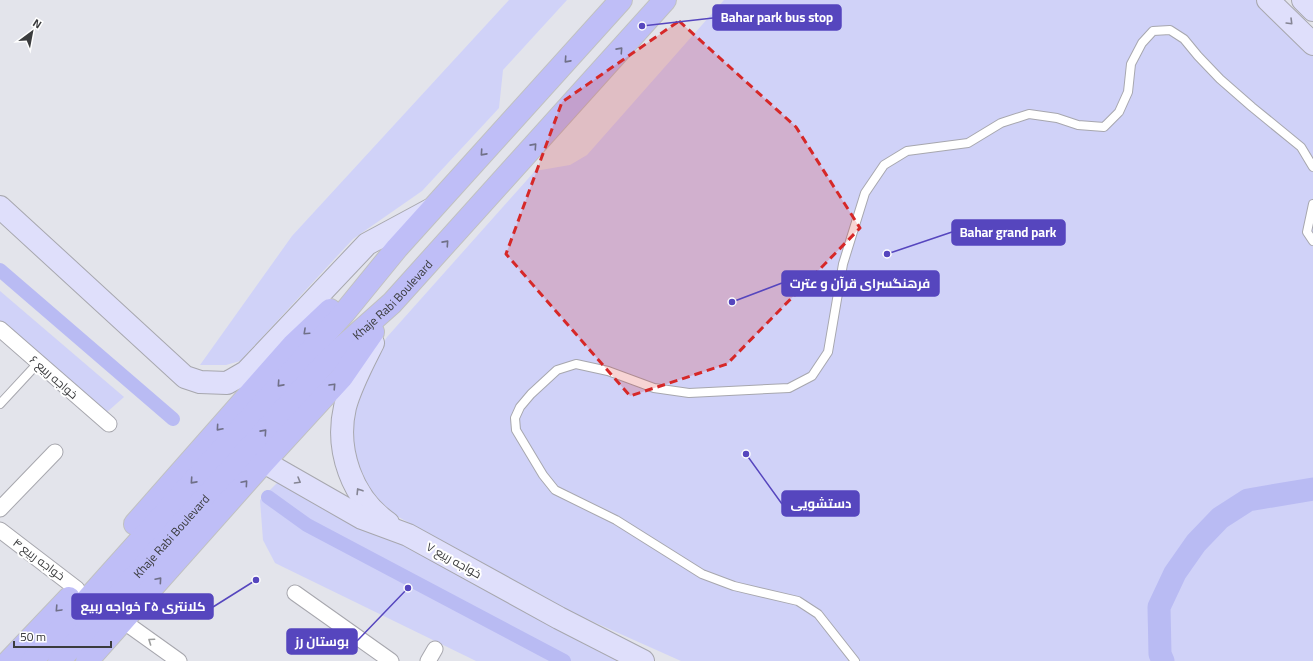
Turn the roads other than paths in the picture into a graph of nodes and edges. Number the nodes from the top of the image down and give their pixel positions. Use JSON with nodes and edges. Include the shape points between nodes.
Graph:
{"nodes":[{"id":1,"x":621,"y":0,"type":"edge"},
{"id":2,"x":665,"y":0,"type":"edge"},
{"id":3,"x":1268,"y":0,"type":"edge"},
{"id":4,"x":1303,"y":0,"type":"edge"},
{"id":5,"x":1313,"y":10,"type":"edge"},
{"id":6,"x":1313,"y":44,"type":"edge"},
{"id":7,"x":1313,"y":167,"type":"edge"},
{"id":8,"x":1313,"y":204,"type":"edge"},
{"id":9,"x":0,"y":207,"type":"edge"},
{"id":10,"x":432,"y":209,"type":"junction"},
{"id":11,"x":1313,"y":241,"type":"edge"},
{"id":12,"x":397,"y":248,"type":"junction"},
{"id":13,"x":392,"y":303,"type":"junction"},
{"id":14,"x":0,"y":329,"type":"edge"},
{"id":15,"x":38,"y":363,"type":"junction"},
{"id":16,"x":0,"y":404,"type":"edge"},
{"id":17,"x":109,"y":424,"type":"dead end"},
{"id":18,"x":55,"y":452,"type":"dead end"},
{"id":19,"x":264,"y":462,"type":"junction"},
{"id":20,"x":0,"y":509,"type":"edge"},
{"id":21,"x":0,"y":530,"type":"edge"},
{"id":22,"x":408,"y":535,"type":"junction"},
{"id":23,"x":77,"y":589,"type":"junction"},
{"id":24,"x":109,"y":590,"type":"junction"},
{"id":25,"x":295,"y":593,"type":"dead end"},
{"id":26,"x":123,"y":621,"type":"junction"},
{"id":27,"x":9,"y":661,"type":"edge"},
{"id":28,"x":32,"y":661,"type":"edge"},
{"id":29,"x":59,"y":661,"type":"edge"},
{"id":30,"x":86,"y":661,"type":"edge"},
{"id":31,"x":179,"y":661,"type":"edge"},
{"id":32,"x":391,"y":661,"type":"edge"},
{"id":33,"x":644,"y":661,"type":"edge"},
{"id":34,"x":855,"y":661,"type":"edge"}],
"edges":[{"from":1,"to":10,"type":"main road","name":"Khaje Rabi Boulevard","one_way":true},
{"from":13,"to":2,"type":"main road","name":"Khaje Rabi Boulevard","one_way":true},
{"from":3,"to":6,"type":"street","one_way":true},
{"from":4,"to":5,"type":"street"},
{"from":7,"to":34,"type":"lane","via":[[1301,147],[1220,79],[1184,39],[1170,30],[1153,31],[1142,43],[1131,64],[1128,92],[1119,112],[1104,128],[1029,114],[1001,123],[968,143],[907,152],[884,165],[865,193],[842,264],[828,352],[812,376],[789,388],[689,392],[654,388],[608,371],[576,364],[558,370],[520,407],[515,418],[516,430],[543,476],[555,490],[616,520],[702,574],[734,586],[798,601],[818,614]]},
{"from":8,"to":11,"type":"lane","via":[[1307,232]]},
{"from":9,"to":10,"type":"street","via":[[185,377],[200,382],[227,383],[246,372],[367,244]]},
{"from":10,"to":12,"type":"main road","name":"Khaje Rabi Boulevard"},
{"from":12,"to":23,"type":"main road","one_way":true,"via":[[293,345]]},
{"from":12,"to":24,"type":"main road","name":"Khaje Rabi Boulevard","one_way":true},
{"from":19,"to":13,"type":"main road","one_way":true,"via":[[342,377]]},
{"from":22,"to":13,"type":"street","one_way":true,"via":[[384,520],[364,500],[350,476],[342,435],[349,394]]},
{"from":24,"to":13,"type":"main road","name":"Khaje Rabi Boulevard","one_way":true,"via":[[328,360]]},
{"from":14,"to":15,"type":"street","name":"خواجه ربیع ۶"},
{"from":15,"to":16,"type":"lane"},
{"from":15,"to":17,"type":"street","name":"خواجه ربیع ۶"},
{"from":18,"to":20,"type":"street"},
{"from":19,"to":22,"type":"street","name":"خواجه ربیع ۷","one_way":true,"via":[[362,518]]},
{"from":26,"to":19,"type":"main road","one_way":true},
{"from":21,"to":23,"type":"street","name":"خواجه ربیع ۴"},
{"from":22,"to":33,"type":"street","name":"خواجه ربیع ۷","via":[[559,618]]},
{"from":23,"to":27,"type":"main road","one_way":true},
{"from":24,"to":28,"type":"main road"},
{"from":24,"to":29,"type":"main road"},
{"from":25,"to":32,"type":"street"},
{"from":26,"to":30,"type":"main road"},
{"from":31,"to":26,"type":"street","one_way":true}]}
